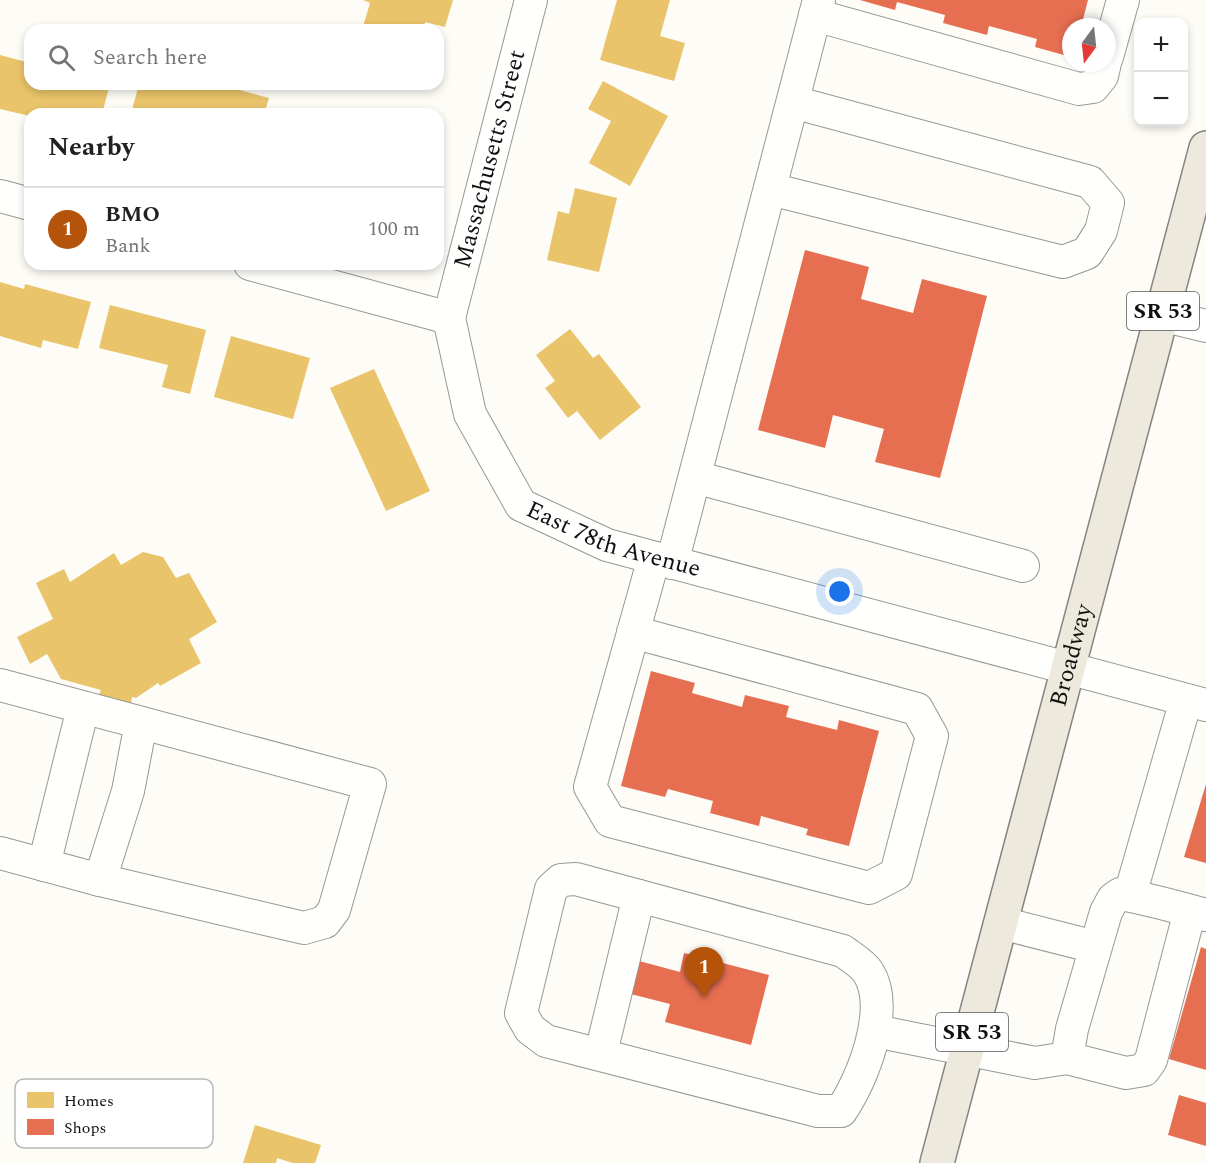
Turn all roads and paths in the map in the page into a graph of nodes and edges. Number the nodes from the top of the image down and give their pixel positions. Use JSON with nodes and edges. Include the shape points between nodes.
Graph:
{"nodes":[{"id":1,"x":531,"y":0,"type":"edge"},
{"id":2,"x":1123,"y":0,"type":"edge"},
{"id":3,"x":817,"y":7,"type":"edge"},
{"id":4,"x":1116,"y":25,"type":"edge"},
{"id":5,"x":1103,"y":72,"type":"edge"},
{"id":6,"x":792,"y":102,"type":"junction"},
{"id":7,"x":1206,"y":148,"type":"edge"},
{"id":8,"x":770,"y":189,"type":"junction"},
{"id":9,"x":0,"y":196,"type":"edge"},
{"id":10,"x":24,"y":202,"type":"edge"},
{"id":11,"x":272,"y":270,"type":"edge"},
{"id":12,"x":1161,"y":315,"type":"junction"},
{"id":13,"x":449,"y":318,"type":"junction"},
{"id":14,"x":1206,"y":326,"type":"edge"},
{"id":15,"x":695,"y":477,"type":"junction"},
{"id":16,"x":663,"y":561,"type":"junction"},
{"id":17,"x":1023,"y":566,"type":"dead end"},
{"id":18,"x":633,"y":632,"type":"junction"},
{"id":19,"x":1068,"y":669,"type":"junction"},
{"id":20,"x":0,"y":685,"type":"edge"},
{"id":21,"x":1196,"y":703,"type":"edge"},
{"id":22,"x":83,"y":708,"type":"junction"},
{"id":23,"x":141,"y":723,"type":"junction"},
{"id":24,"x":0,"y":853,"type":"edge"},
{"id":25,"x":44,"y":865,"type":"junction"},
{"id":26,"x":100,"y":880,"type":"junction"},
{"id":27,"x":639,"y":896,"type":"junction"},
{"id":28,"x":1130,"y":896,"type":"junction"},
{"id":29,"x":1198,"y":913,"type":"edge"},
{"id":30,"x":1001,"y":923,"type":"junction"},
{"id":31,"x":1095,"y":947,"type":"junction"},
{"id":32,"x":875,"y":1031,"type":"junction"},
{"id":33,"x":967,"y":1049,"type":"junction"},
{"id":34,"x":601,"y":1053,"type":"junction"},
{"id":35,"x":1066,"y":1058,"type":"junction"},
{"id":36,"x":937,"y":1163,"type":"edge"}],
"edges":[{"from":1,"to":13,"type":"street","name":"Massachusetts Street"},
{"from":2,"to":4,"type":"street"},
{"from":3,"to":5,"type":"street","via":[[1079,89],[1093,87]]},
{"from":3,"to":6,"type":"street"},
{"from":6,"to":8,"type":"street"},
{"from":6,"to":8,"type":"street","via":[[1090,182],[1108,203],[1106,212],[1101,231],[1087,253],[1063,262]]},
{"from":7,"to":12,"type":"main road","name":"Broadway","number":"SR 53"},
{"from":8,"to":15,"type":"street"},
{"from":9,"to":10,"type":"street"},
{"from":11,"to":13,"type":"street"},
{"from":12,"to":14,"type":"street"},
{"from":12,"to":19,"type":"main road","name":"Broadway","number":"SR 53"},
{"from":13,"to":16,"type":"street","name":"East 78th Avenue","via":[[470,414],[521,505],[607,546]]},
{"from":15,"to":16,"type":"street"},
{"from":15,"to":17,"type":"street"},
{"from":16,"to":18,"type":"street"},
{"from":16,"to":19,"type":"street","name":"East 78th Avenue"},
{"from":18,"to":18,"type":"street","via":[[917,709],[932,736],[896,874],[869,888],[610,821],[591,787]]},
{"from":19,"to":21,"type":"street","name":"East 78th Avenue"},
{"from":19,"to":30,"type":"main road","name":"Broadway","number":"SR 53"},
{"from":20,"to":22,"type":"street"},
{"from":21,"to":28,"type":"street"},
{"from":22,"to":23,"type":"street"},
{"from":22,"to":25,"type":"street"},
{"from":23,"to":26,"type":"street","via":[[128,791]]},
{"from":23,"to":26,"type":"street","via":[[370,784],[334,910],[325,922],[304,928]]},
{"from":24,"to":25,"type":"street"},
{"from":25,"to":26,"type":"street"},
{"from":27,"to":32,"type":"street","via":[[843,951],[867,971],[876,992]]},
{"from":27,"to":34,"type":"street"},
{"from":27,"to":34,"type":"street","via":[[576,879],[561,880],[551,889],[521,1013],[530,1029],[546,1041]]},
{"from":28,"to":29,"type":"street"},
{"from":28,"to":31,"type":"street","via":[[1120,894],[1113,899]]},
{"from":29,"to":35,"type":"street","via":[[1151,1059],[1144,1070],[1126,1073]]},
{"from":30,"to":31,"type":"street"},
{"from":30,"to":33,"type":"main road","name":"Broadway","number":"SR 53"},
{"from":31,"to":35,"type":"street"},
{"from":32,"to":33,"type":"street"},
{"from":32,"to":34,"type":"street","via":[[842,1111],[818,1111]]},
{"from":33,"to":35,"type":"street","via":[[1035,1063]]},
{"from":33,"to":36,"type":"main road","name":"Broadway","number":"SR 53"}]}
